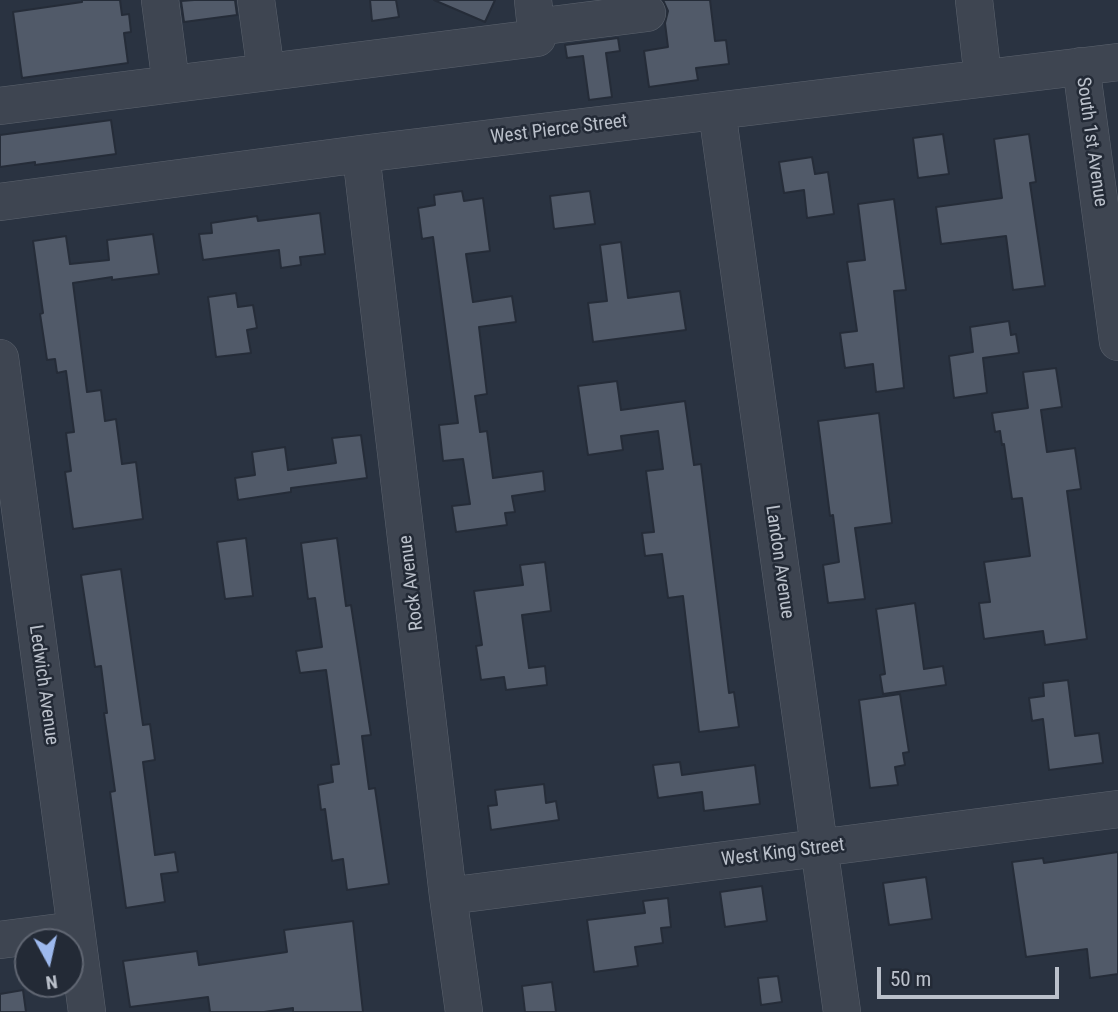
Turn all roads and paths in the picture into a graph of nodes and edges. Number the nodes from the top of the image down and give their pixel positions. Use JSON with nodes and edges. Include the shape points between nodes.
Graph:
{"nodes":[{"id":1,"x":160,"y":0,"type":"edge"},
{"id":2,"x":256,"y":0,"type":"edge"},
{"id":3,"x":974,"y":0,"type":"edge"},
{"id":4,"x":647,"y":13,"type":"dead end"},
{"id":5,"x":534,"y":14,"type":"edge"},
{"id":6,"x":1118,"y":62,"type":"edge"},
{"id":7,"x":1081,"y":66,"type":"junction"},
{"id":8,"x":266,"y":72,"type":"junction"},
{"id":9,"x":983,"y":78,"type":"junction"},
{"id":10,"x":171,"y":84,"type":"junction"},
{"id":11,"x":0,"y":106,"type":"edge"},
{"id":12,"x":717,"y":111,"type":"junction"},
{"id":13,"x":361,"y":154,"type":"junction"},
{"id":14,"x":0,"y":202,"type":"edge"},
{"id":15,"x":1118,"y":342,"type":"edge"},
{"id":16,"x":0,"y":358,"type":"edge"},
{"id":17,"x":1118,"y":809,"type":"edge"},
{"id":18,"x":819,"y":849,"type":"junction"},
{"id":19,"x":448,"y":895,"type":"junction"},
{"id":20,"x":76,"y":928,"type":"edge"},
{"id":21,"x":84,"y":990,"type":"edge"},
{"id":22,"x":87,"y":1012,"type":"edge"},
{"id":23,"x":464,"y":1012,"type":"edge"},
{"id":24,"x":842,"y":1012,"type":"edge"}],
"edges":[{"from":1,"to":10,"type":"street"},
{"from":2,"to":8,"type":"street"},
{"from":3,"to":9,"type":"street"},
{"from":4,"to":5,"type":"street"},
{"from":5,"to":8,"type":"street","via":[[537,38]]},
{"from":6,"to":7,"type":"street","name":"West Pierce Street"},
{"from":7,"to":9,"type":"street","name":"West Pierce Street"},
{"from":7,"to":15,"type":"street","name":"South 1st Avenue"},
{"from":8,"to":10,"type":"street"},
{"from":9,"to":12,"type":"street","name":"West Pierce Street"},
{"from":10,"to":11,"type":"street"},
{"from":12,"to":13,"type":"street","name":"West Pierce Street"},
{"from":12,"to":18,"type":"street","name":"Landon Avenue"},
{"from":13,"to":14,"type":"street","name":"West Pierce Street"},
{"from":13,"to":19,"type":"street","name":"Rock Avenue"},
{"from":16,"to":20,"type":"street","name":"Ledwich Avenue"},
{"from":17,"to":18,"type":"street","name":"West King Street"},
{"from":18,"to":19,"type":"street","name":"West King Street"},
{"from":18,"to":24,"type":"street","name":"Landon Avenue"},
{"from":19,"to":23,"type":"street","name":"Rock Avenue"},
{"from":21,"to":22,"type":"street","name":"Ledwich Avenue"}]}
